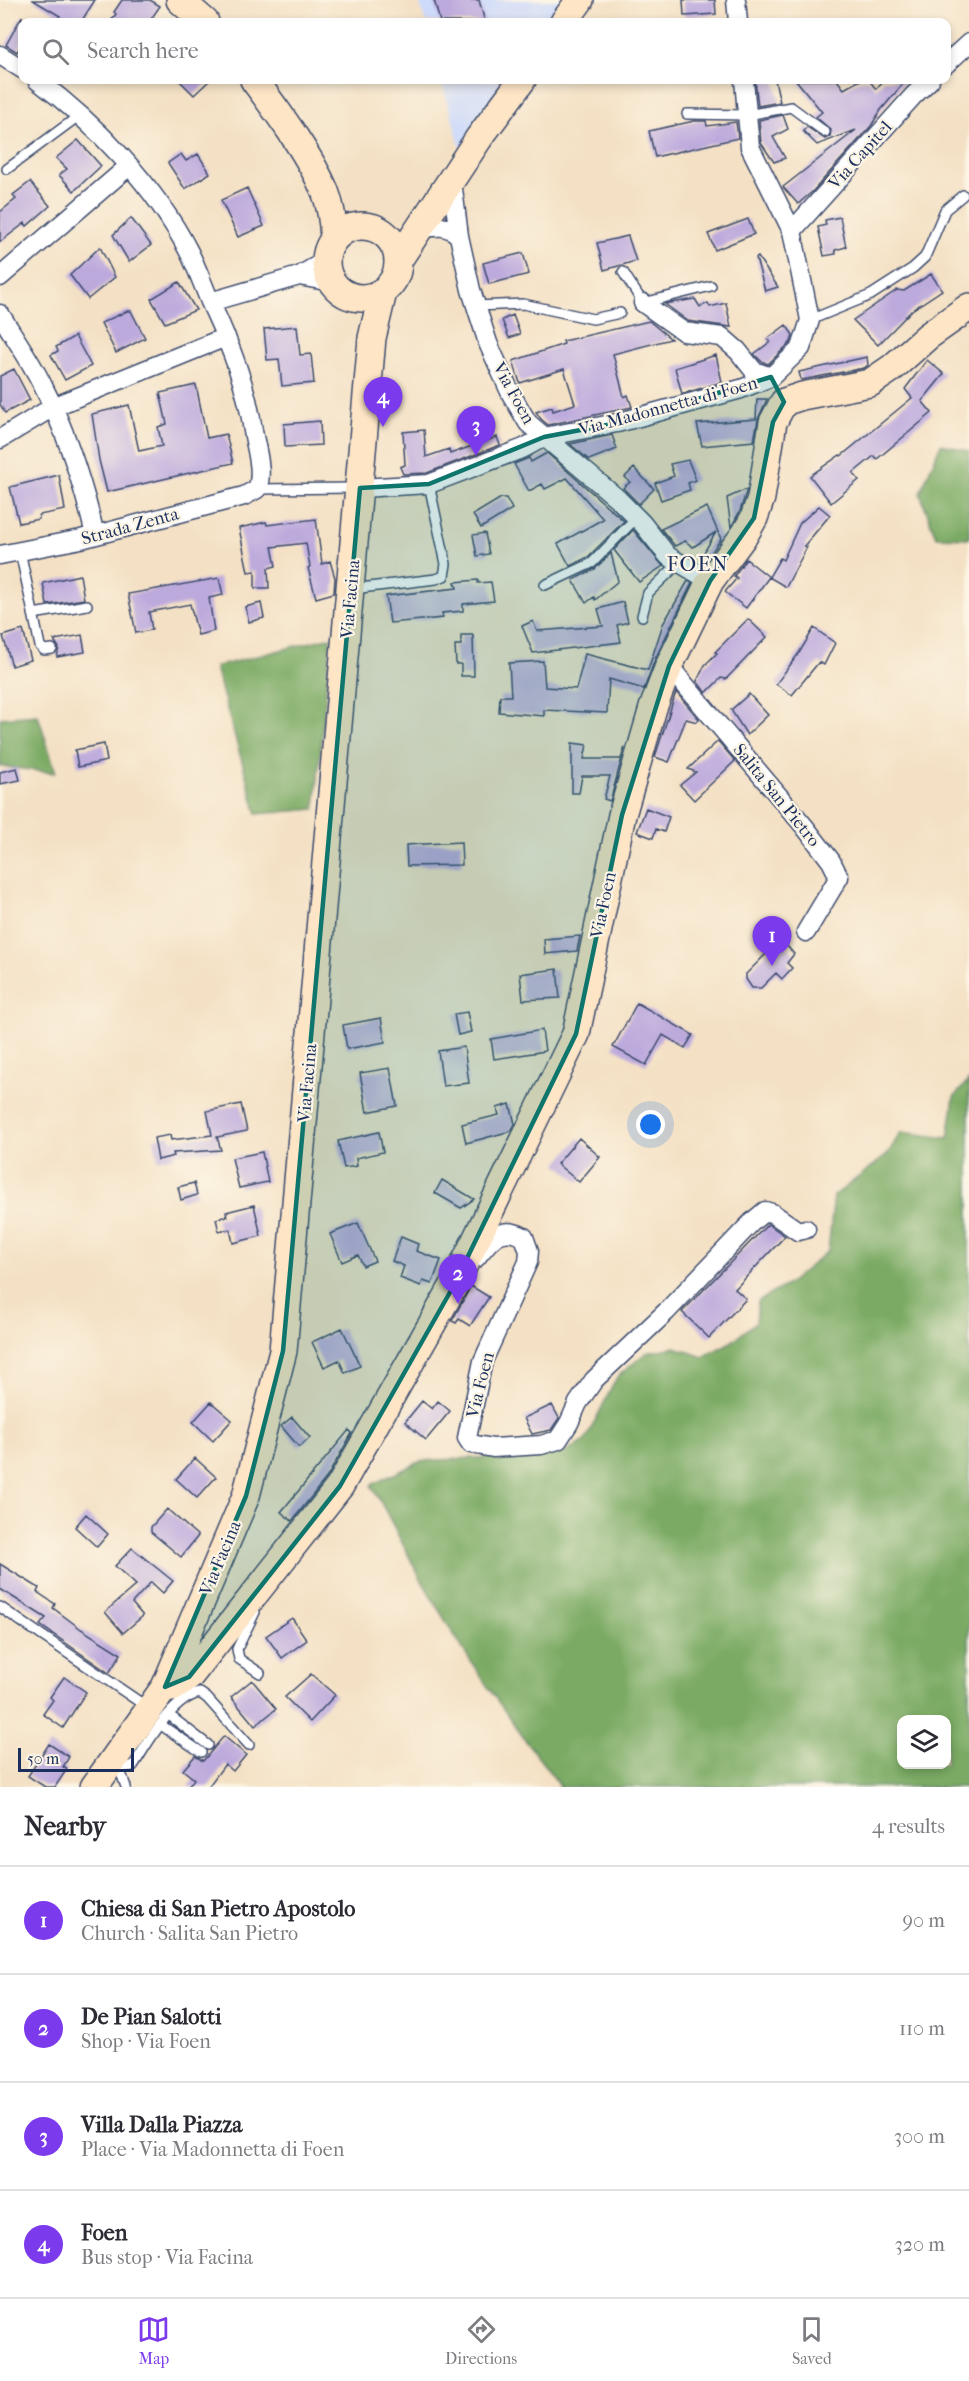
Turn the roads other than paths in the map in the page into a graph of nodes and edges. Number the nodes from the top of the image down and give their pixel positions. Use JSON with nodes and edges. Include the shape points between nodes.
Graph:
{"nodes":[{"id":1,"x":180,"y":0,"type":"edge"},
{"id":2,"x":580,"y":0,"type":"edge"},
{"id":3,"x":736,"y":0,"type":"edge"},
{"id":4,"x":200,"y":18,"type":"edge"},
{"id":5,"x":567,"y":18,"type":"edge"},
{"id":6,"x":738,"y":18,"type":"edge"},
{"id":7,"x":969,"y":43,"type":"edge"},
{"id":8,"x":0,"y":55,"type":"edge"},
{"id":9,"x":951,"y":59,"type":"edge"},
{"id":10,"x":18,"y":66,"type":"edge"},
{"id":11,"x":42,"y":84,"type":"edge"},
{"id":12,"x":257,"y":84,"type":"edge"},
{"id":13,"x":519,"y":84,"type":"edge"},
{"id":14,"x":744,"y":84,"type":"edge"},
{"id":15,"x":926,"y":84,"type":"edge"},
{"id":16,"x":687,"y":114,"type":"dead end"},
{"id":17,"x":80,"y":115,"type":"junction"},
{"id":18,"x":747,"y":115,"type":"junction"},
{"id":19,"x":825,"y":132,"type":"dead end"},
{"id":20,"x":129,"y":166,"type":"junction"},
{"id":21,"x":8,"y":169,"type":"dead end"},
{"id":22,"x":446,"y":190,"type":"junction"},
{"id":23,"x":325,"y":191,"type":"junction"},
{"id":24,"x":963,"y":195,"type":"dead end"},
{"id":25,"x":372,"y":229,"type":"junction"},
{"id":26,"x":420,"y":229,"type":"junction"},
{"id":27,"x":792,"y":231,"type":"junction"},
{"id":28,"x":459,"y":236,"type":"junction"},
{"id":29,"x":399,"y":259,"type":"junction"},
{"id":30,"x":330,"y":260,"type":"junction"},
{"id":31,"x":623,"y":272,"type":"dead end"},
{"id":32,"x":0,"y":278,"type":"edge"},
{"id":33,"x":711,"y":286,"type":"dead end"},
{"id":34,"x":370,"y":295,"type":"junction"},
{"id":35,"x":210,"y":302,"type":"junction"},
{"id":36,"x":643,"y":303,"type":"junction"},
{"id":37,"x":476,"y":306,"type":"junction"},
{"id":38,"x":969,"y":307,"type":"edge"},
{"id":39,"x":620,"y":314,"type":"dead end"},
{"id":40,"x":810,"y":320,"type":"junction"},
{"id":41,"x":2,"y":322,"type":"edge"},
{"id":42,"x":226,"y":337,"type":"junction"},
{"id":43,"x":771,"y":377,"type":"junction"},
{"id":44,"x":784,"y":402,"type":"junction"},
{"id":45,"x":53,"y":407,"type":"junction"},
{"id":46,"x":544,"y":437,"type":"junction"},
{"id":47,"x":0,"y":439,"type":"edge"},
{"id":48,"x":429,"y":484,"type":"junction"},
{"id":49,"x":360,"y":488,"type":"junction"},
{"id":50,"x":257,"y":489,"type":"junction"},
{"id":51,"x":637,"y":517,"type":"junction"},
{"id":52,"x":95,"y":535,"type":"junction"},
{"id":53,"x":20,"y":551,"type":"junction"},
{"id":54,"x":0,"y":555,"type":"edge"},
{"id":55,"x":678,"y":564,"type":"junction"},
{"id":56,"x":710,"y":581,"type":"junction"},
{"id":57,"x":545,"y":585,"type":"dead end"},
{"id":58,"x":351,"y":589,"type":"junction"},
{"id":59,"x":87,"y":605,"type":"dead end"},
{"id":60,"x":33,"y":615,"type":"junction"},
{"id":61,"x":642,"y":616,"type":"dead end"},
{"id":62,"x":52,"y":648,"type":"dead end"},
{"id":63,"x":669,"y":666,"type":"junction"},
{"id":64,"x":806,"y":932,"type":"dead end"},
{"id":65,"x":806,"y":1229,"type":"dead end"},
{"id":66,"x":453,"y":1287,"type":"junction"},
{"id":67,"x":253,"y":1596,"type":"junction"},
{"id":68,"x":0,"y":1607,"type":"edge"},
{"id":69,"x":260,"y":1673,"type":"dead end"},
{"id":70,"x":165,"y":1687,"type":"junction"},
{"id":71,"x":160,"y":1716,"type":"junction"},
{"id":72,"x":249,"y":1745,"type":"dead end"},
{"id":73,"x":204,"y":1749,"type":"dead end"},
{"id":74,"x":118,"y":1780,"type":"edge"}],
"edges":[{"from":1,"to":4,"type":"main road"},
{"from":2,"to":5,"type":"main road"},
{"from":3,"to":6,"type":"street"},
{"from":7,"to":9,"type":"street"},
{"from":8,"to":10,"type":"street"},
{"from":11,"to":17,"type":"street"},
{"from":12,"to":23,"type":"main road","via":[[286,123]]},
{"from":13,"to":22,"type":"main road"},
{"from":14,"to":18,"type":"street"},
{"from":15,"to":27,"type":"street","name":"Via Capitel"},
{"from":16,"to":18,"type":"lane"},
{"from":17,"to":20,"type":"street"},
{"from":17,"to":21,"type":"lane"},
{"from":18,"to":19,"type":"lane","via":[[791,107]]},
{"from":18,"to":27,"type":"street","via":[[750,147]]},
{"from":20,"to":32,"type":"street"},
{"from":20,"to":35,"type":"street","via":[[188,251]]},
{"from":22,"to":25,"type":"main road","via":[[419,217]]},
{"from":22,"to":26,"type":"main road"},
{"from":22,"to":28,"type":"street","name":"Via Foen"},
{"from":23,"to":25,"type":"main road"},
{"from":23,"to":30,"type":"main road","via":[[332,217]]},
{"from":24,"to":40,"type":"lane","via":[[945,210],[925,257],[919,262],[871,295]]},
{"from":25,"to":29,"type":"main road","via":[[391,239]]},
{"from":25,"to":30,"type":"main road","via":[[350,227]]},
{"from":26,"to":28,"type":"street","via":[[439,226],[454,230]]},
{"from":26,"to":29,"type":"main road"},
{"from":27,"to":40,"type":"street"},
{"from":28,"to":37,"type":"street","name":"Via Foen"},
{"from":29,"to":34,"type":"main road","via":[[392,283]]},
{"from":30,"to":34,"type":"main road","via":[[343,293]]},
{"from":30,"to":35,"type":"street","via":[[299,276]]},
{"from":31,"to":36,"type":"lane"},
{"from":33,"to":36,"type":"lane"},
{"from":34,"to":49,"type":"main road","name":"Via Facina","via":[[372,338]]},
{"from":35,"to":42,"type":"street"},
{"from":36,"to":43,"type":"street","via":[[684,332],[722,337],[754,371]]},
{"from":37,"to":39,"type":"lane","via":[[523,304],[592,319]]},
{"from":37,"to":46,"type":"street","name":"Via Foen","via":[[512,394],[528,423]]},
{"from":38,"to":44,"type":"main road","via":[[870,383]]},
{"from":40,"to":43,"type":"street","via":[[801,348]]},
{"from":41,"to":45,"type":"street","via":[[43,384]]},
{"from":42,"to":45,"type":"street"},
{"from":42,"to":50,"type":"street","via":[[251,414],[260,478]]},
{"from":43,"to":44,"type":"street"},
{"from":43,"to":46,"type":"street","name":"Via Madonnetta di Foen","via":[[617,423]]},
{"from":44,"to":56,"type":"main road","name":"Via Foen","via":[[773,422],[754,518]]},
{"from":45,"to":47,"type":"street"},
{"from":45,"to":52,"type":"street","via":[[79,474]]},
{"from":46,"to":48,"type":"street","name":"Via Madonnetta di Foen"},
{"from":46,"to":51,"type":"street","name":"Via Foen"},
{"from":48,"to":49,"type":"street","name":"Via Madonnetta di Foen"},
{"from":48,"to":58,"type":"lane","via":[[446,564],[444,576]]},
{"from":49,"to":50,"type":"lane"},
{"from":49,"to":58,"type":"main road","name":"Via Facina"},
{"from":50,"to":52,"type":"street","name":"Strada Zenta","via":[[244,496]]},
{"from":51,"to":55,"type":"street","name":"Via Foen"},
{"from":51,"to":57,"type":"lane","via":[[592,563]]},
{"from":52,"to":53,"type":"street","name":"Strada Zenta"},
{"from":53,"to":54,"type":"street","name":"Strada Zenta"},
{"from":53,"to":60,"type":"lane"},
{"from":55,"to":56,"type":"street","name":"Via Foen"},
{"from":55,"to":61,"type":"lane","via":[[648,593]]},
{"from":56,"to":63,"type":"main road","name":"Via Foen"},
{"from":58,"to":70,"type":"main road","name":"Via Facina","via":[[283,1351],[246,1496]]},
{"from":59,"to":60,"type":"lane"},
{"from":60,"to":62,"type":"lane","via":[[40,646],[44,651]]},
{"from":63,"to":64,"type":"street","name":"Salita San Pietro","via":[[831,861],[839,878]]},
{"from":63,"to":66,"type":"main road","name":"Via Foen","via":[[622,815],[576,1034]]},
{"from":65,"to":66,"type":"street","name":"Via Foen","via":[[798,1231],[765,1211],[594,1380],[558,1440],[541,1445],[493,1448],[471,1444],[467,1438],[483,1361],[528,1262],[524,1237],[505,1232],[490,1240]]},
{"from":66,"to":67,"type":"main road","name":"Via Foen","via":[[340,1486]]},
{"from":67,"to":69,"type":"lane","via":[[258,1605],[237,1649],[239,1659]]},
{"from":67,"to":70,"type":"main road","name":"Via Foen","via":[[189,1677],[173,1688]]},
{"from":68,"to":71,"type":"lane"},
{"from":70,"to":71,"type":"main road","name":"Via Facina"},
{"from":71,"to":72,"type":"lane","via":[[200,1693]]},
{"from":71,"to":73,"type":"lane"},
{"from":71,"to":74,"type":"main road","name":"Via Facina"}]}
